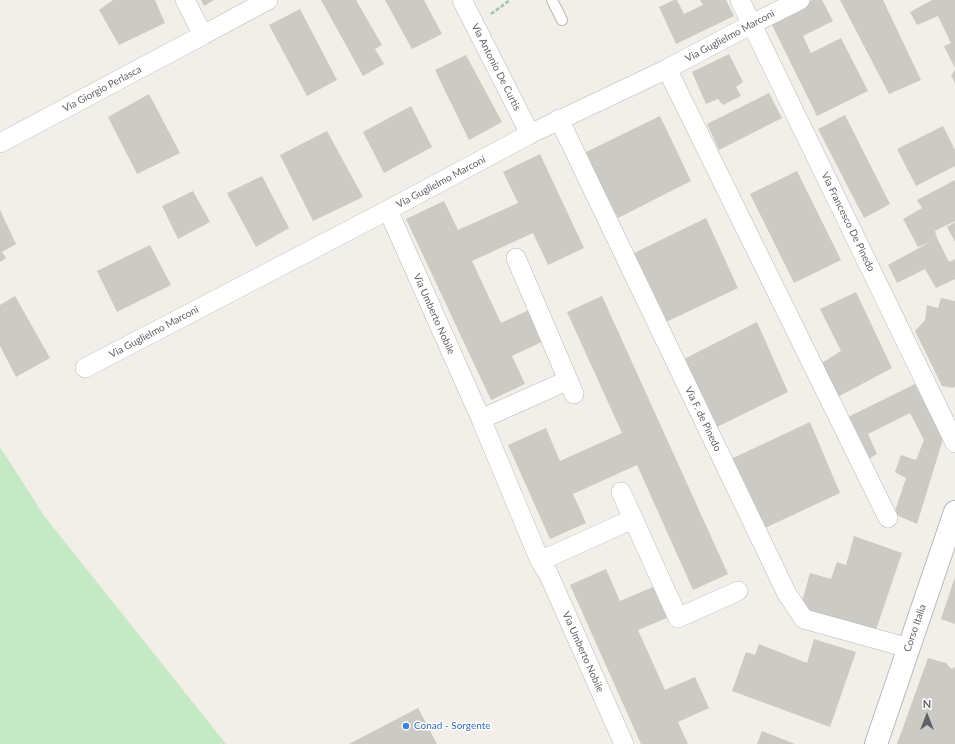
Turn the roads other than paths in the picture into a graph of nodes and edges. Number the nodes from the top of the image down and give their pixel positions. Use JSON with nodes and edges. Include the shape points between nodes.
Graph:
{"nodes":[{"id":1,"x":185,"y":0,"type":"edge"},
{"id":2,"x":268,"y":0,"type":"edge"},
{"id":3,"x":462,"y":0,"type":"edge"},
{"id":4,"x":552,"y":0,"type":"edge"},
{"id":5,"x":740,"y":0,"type":"edge"},
{"id":6,"x":800,"y":0,"type":"edge"},
{"id":7,"x":562,"y":20,"type":"dead end"},
{"id":8,"x":752,"y":24,"type":"junction"},
{"id":9,"x":203,"y":35,"type":"junction"},
{"id":10,"x":666,"y":69,"type":"junction"},
{"id":11,"x":559,"y":119,"type":"junction"},
{"id":12,"x":530,"y":134,"type":"junction"},
{"id":13,"x":0,"y":143,"type":"edge"},
{"id":14,"x":388,"y":210,"type":"junction"},
{"id":15,"x":516,"y":258,"type":"dead end"},
{"id":16,"x":85,"y":368,"type":"dead end"},
{"id":17,"x":481,"y":419,"type":"junction"},
{"id":18,"x":955,"y":444,"type":"edge"},
{"id":19,"x":621,"y":492,"type":"dead end"},
{"id":20,"x":955,"y":512,"type":"edge"},
{"id":21,"x":888,"y":518,"type":"dead end"},
{"id":22,"x":633,"y":519,"type":"junction"},
{"id":23,"x":540,"y":561,"type":"junction"},
{"id":24,"x":738,"y":591,"type":"dead end"},
{"id":25,"x":909,"y":648,"type":"junction"},
{"id":26,"x":624,"y":744,"type":"edge"},
{"id":27,"x":876,"y":744,"type":"edge"}],
"edges":[{"from":1,"to":9,"type":"street"},
{"from":2,"to":9,"type":"street","name":"Via Giorgio Perlasca"},
{"from":3,"to":12,"type":"street","name":"Via Antonio De Curtis"},
{"from":4,"to":7,"type":"lane"},
{"from":5,"to":8,"type":"street","name":"Via Francesco De Pinedo"},
{"from":6,"to":8,"type":"street","name":"Via Guglielmo Marconi"},
{"from":8,"to":10,"type":"street","name":"Via Guglielmo Marconi"},
{"from":8,"to":18,"type":"street","name":"Via Francesco De Pinedo"},
{"from":9,"to":13,"type":"street","name":"Via Giorgio Perlasca"},
{"from":10,"to":11,"type":"street","name":"Via Guglielmo Marconi"},
{"from":10,"to":21,"type":"street"},
{"from":11,"to":12,"type":"street","name":"Via Guglielmo Marconi"},
{"from":11,"to":25,"type":"street","name":"Via F. de Pinedo","via":[[787,594],[804,619]]},
{"from":12,"to":14,"type":"street","name":"Via Guglielmo Marconi"},
{"from":14,"to":16,"type":"street","name":"Via Guglielmo Marconi"},
{"from":14,"to":17,"type":"street","name":"Via Umberto Nobile"},
{"from":15,"to":17,"type":"street","via":[[571,387],[553,388]]},
{"from":17,"to":23,"type":"street","name":"Via Umberto Nobile"},
{"from":19,"to":22,"type":"street"},
{"from":20,"to":25,"type":"main road","name":"Corso Italia"},
{"from":22,"to":23,"type":"street"},
{"from":22,"to":24,"type":"street","via":[[678,618]]},
{"from":23,"to":26,"type":"street","name":"Via Umberto Nobile","via":[[548,573]]},
{"from":25,"to":27,"type":"main road","name":"Corso Italia"}]}
